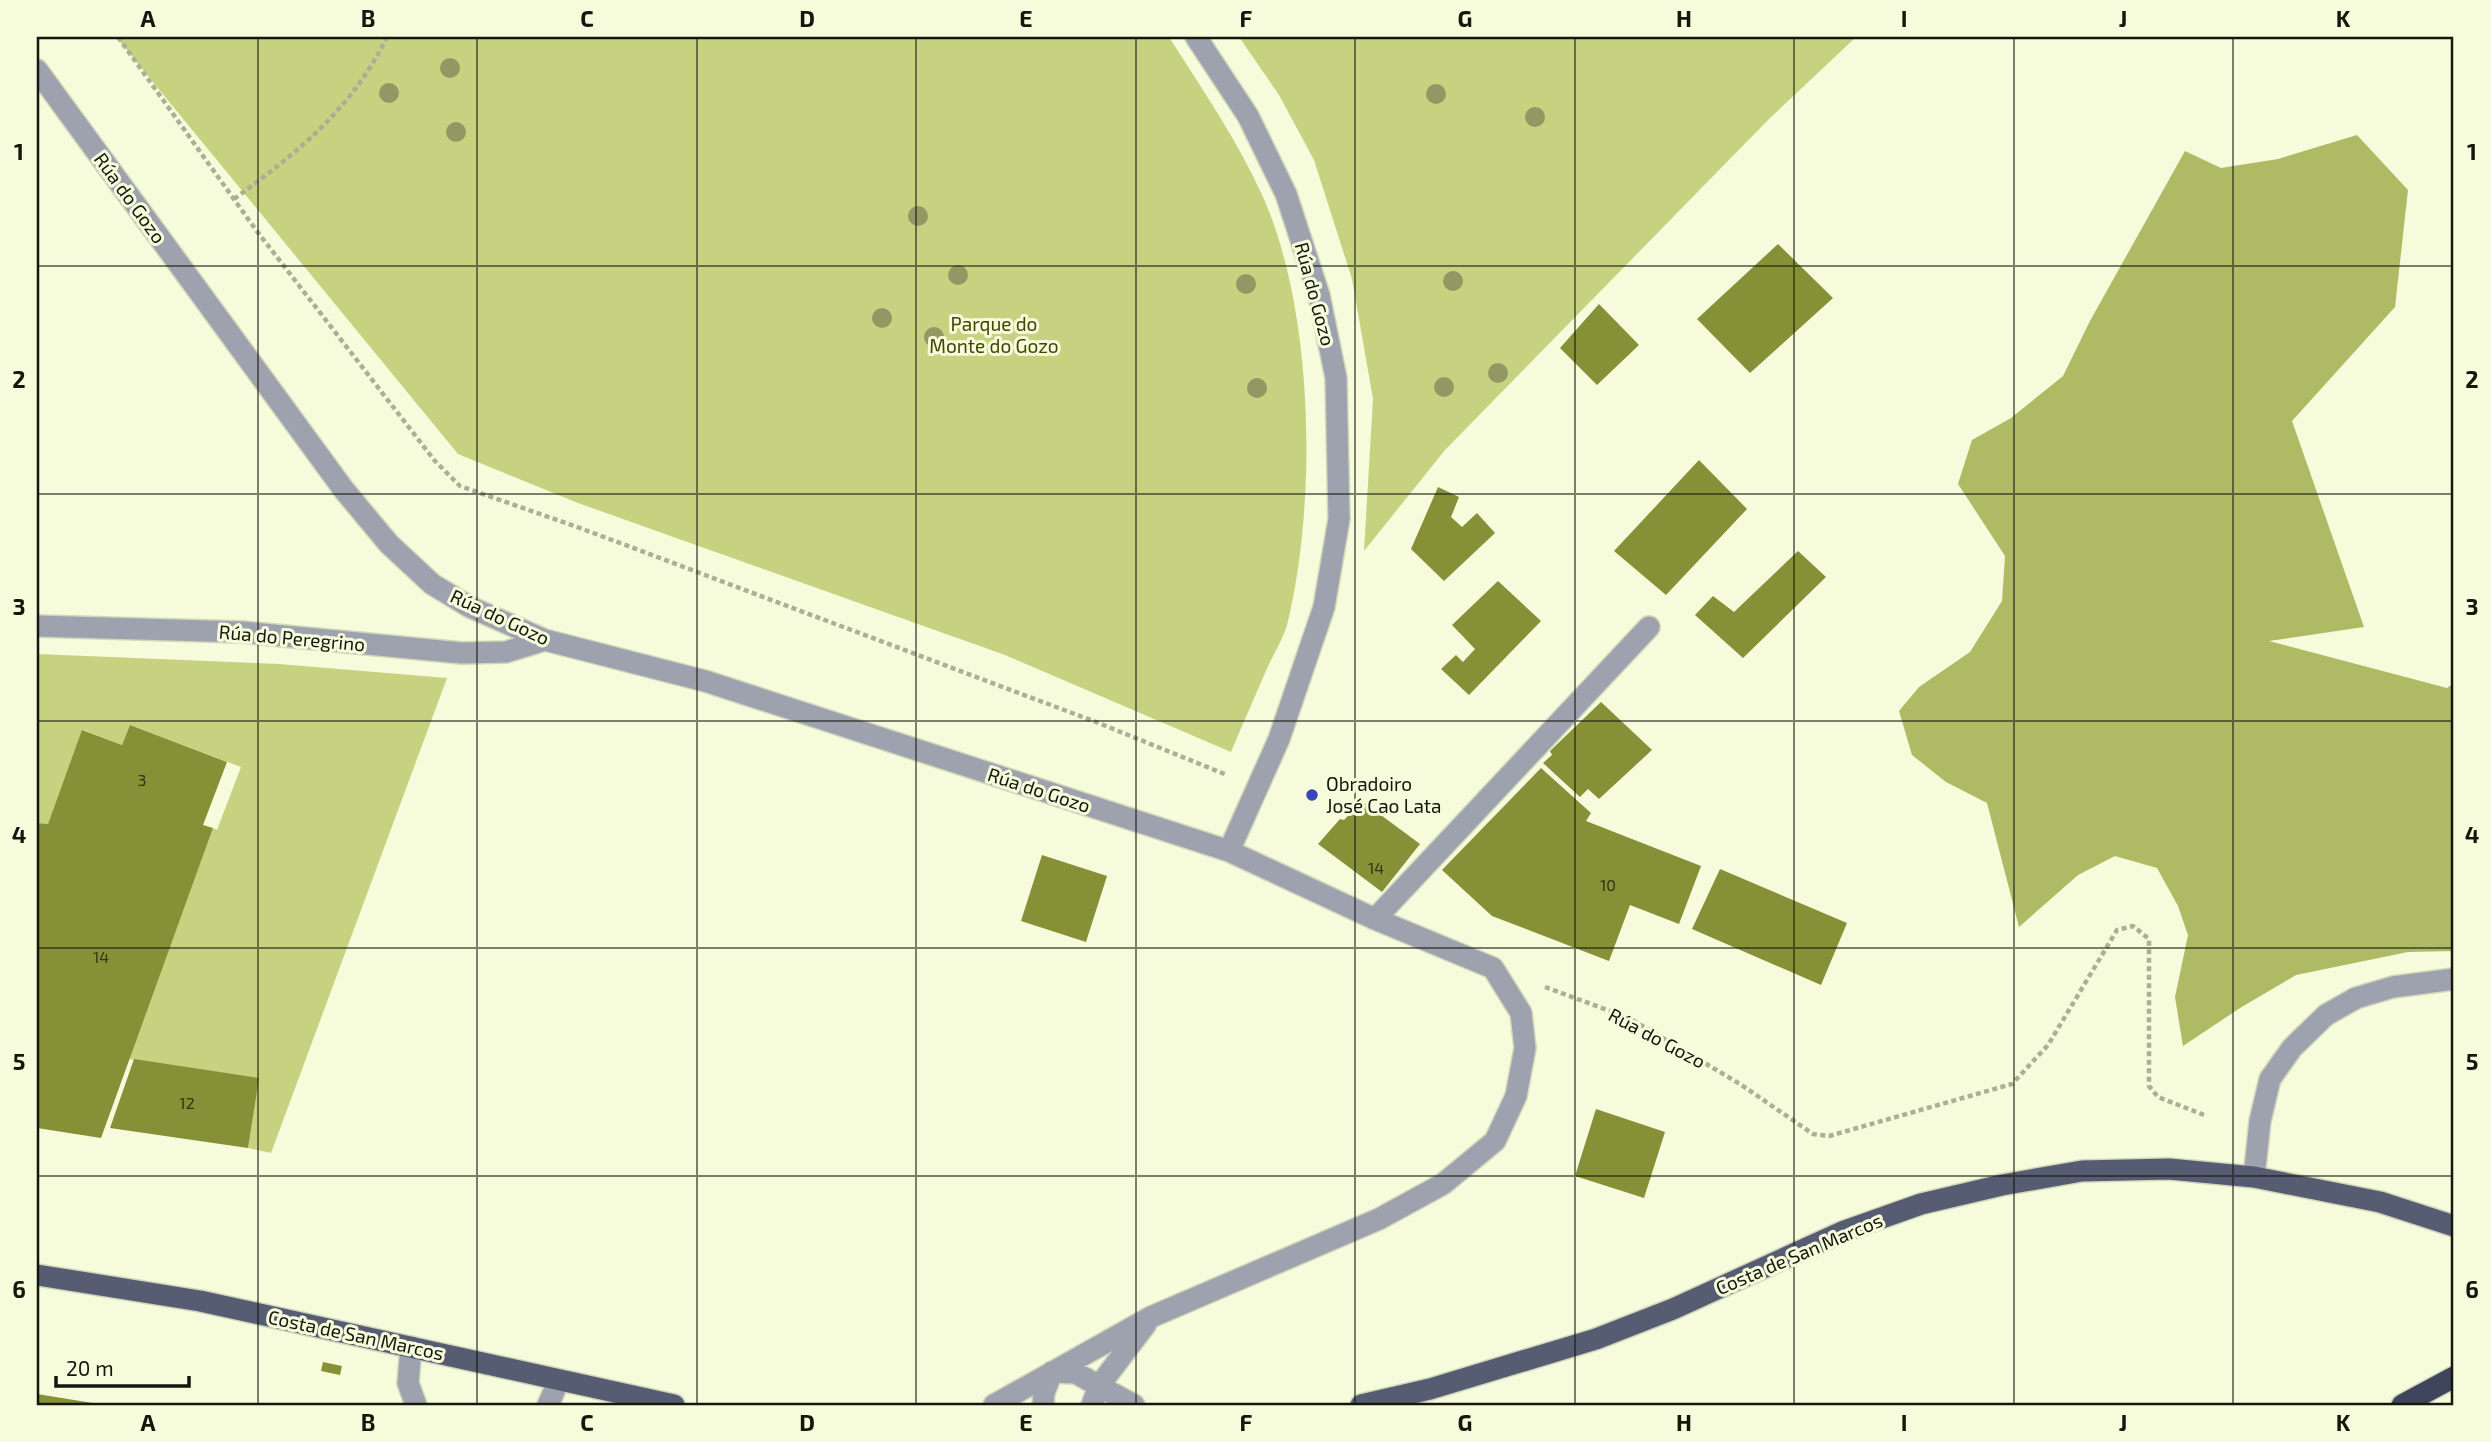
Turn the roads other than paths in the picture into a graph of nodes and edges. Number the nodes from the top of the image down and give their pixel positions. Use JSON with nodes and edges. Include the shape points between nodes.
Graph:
{"nodes":[{"id":1,"x":1196,"y":37,"type":"edge"},
{"id":2,"x":37,"y":70,"type":"edge"},
{"id":3,"x":37,"y":626,"type":"edge"},
{"id":4,"x":1649,"y":627,"type":"dead end"},
{"id":5,"x":545,"y":640,"type":"junction"},
{"id":6,"x":1229,"y":852,"type":"junction"},
{"id":7,"x":1375,"y":919,"type":"junction"},
{"id":8,"x":2454,"y":979,"type":"edge"},
{"id":9,"x":2254,"y":1177,"type":"junction"},
{"id":10,"x":2454,"y":1226,"type":"edge"},
{"id":11,"x":37,"y":1275,"type":"edge"},
{"id":12,"x":1152,"y":1317,"type":"junction"},
{"id":13,"x":411,"y":1347,"type":"junction"},
{"id":14,"x":1052,"y":1372,"type":"junction"},
{"id":15,"x":2454,"y":1377,"type":"edge"},
{"id":16,"x":559,"y":1380,"type":"junction"},
{"id":17,"x":1096,"y":1396,"type":"edge"},
{"id":18,"x":416,"y":1405,"type":"edge"},
{"id":19,"x":548,"y":1405,"type":"edge"},
{"id":20,"x":674,"y":1405,"type":"edge"},
{"id":21,"x":993,"y":1405,"type":"edge"},
{"id":22,"x":1043,"y":1405,"type":"edge"},
{"id":23,"x":1134,"y":1405,"type":"edge"},
{"id":24,"x":1361,"y":1405,"type":"edge"},
{"id":25,"x":2402,"y":1405,"type":"edge"}],
"edges":[{"from":1,"to":6,"type":"street","name":"Rúa do Gozo","via":[[1248,116],[1286,194],[1319,295],[1336,378],[1339,519],[1324,607],[1279,739]]},
{"from":2,"to":5,"type":"street","name":"Rúa do Gozo","via":[[344,490],[390,544],[432,583],[470,607]]},
{"from":3,"to":5,"type":"street","name":"Rúa do Peregrino","via":[[242,632],[462,653],[506,652]]},
{"from":4,"to":7,"type":"street"},
{"from":5,"to":6,"type":"street","name":"Rúa do Gozo","via":[[705,681]]},
{"from":6,"to":7,"type":"street","name":"Rúa do Gozo"},
{"from":7,"to":12,"type":"street","name":"Rúa do Gozo","via":[[1493,968],[1521,1013],[1525,1048],[1516,1096],[1495,1141],[1443,1184],[1379,1219]]},
{"from":8,"to":9,"type":"street","via":[[2393,987],[2356,998],[2326,1015],[2292,1048],[2270,1079]]},
{"from":9,"to":10,"type":"main road","name":"Costa de San Marcos","via":[[2380,1202]]},
{"from":9,"to":24,"type":"main road","name":"Costa de San Marcos","via":[[2169,1169],[2082,1171],[1921,1204],[1842,1231],[1596,1339]]},
{"from":11,"to":13,"type":"main road","name":"Costa de San Marcos","via":[[200,1301]]},
{"from":12,"to":14,"type":"street"},
{"from":12,"to":17,"type":"street"},
{"from":13,"to":16,"type":"main road","name":"Costa de San Marcos"},
{"from":13,"to":18,"type":"street","via":[[408,1383]]},
{"from":14,"to":17,"type":"street","via":[[1076,1373]]},
{"from":14,"to":21,"type":"street"},
{"from":14,"to":22,"type":"street"},
{"from":15,"to":25,"type":"highway"},
{"from":16,"to":19,"type":"street"},
{"from":16,"to":20,"type":"main road","name":"Costa de San Marcos"},
{"from":17,"to":23,"type":"street"}]}
